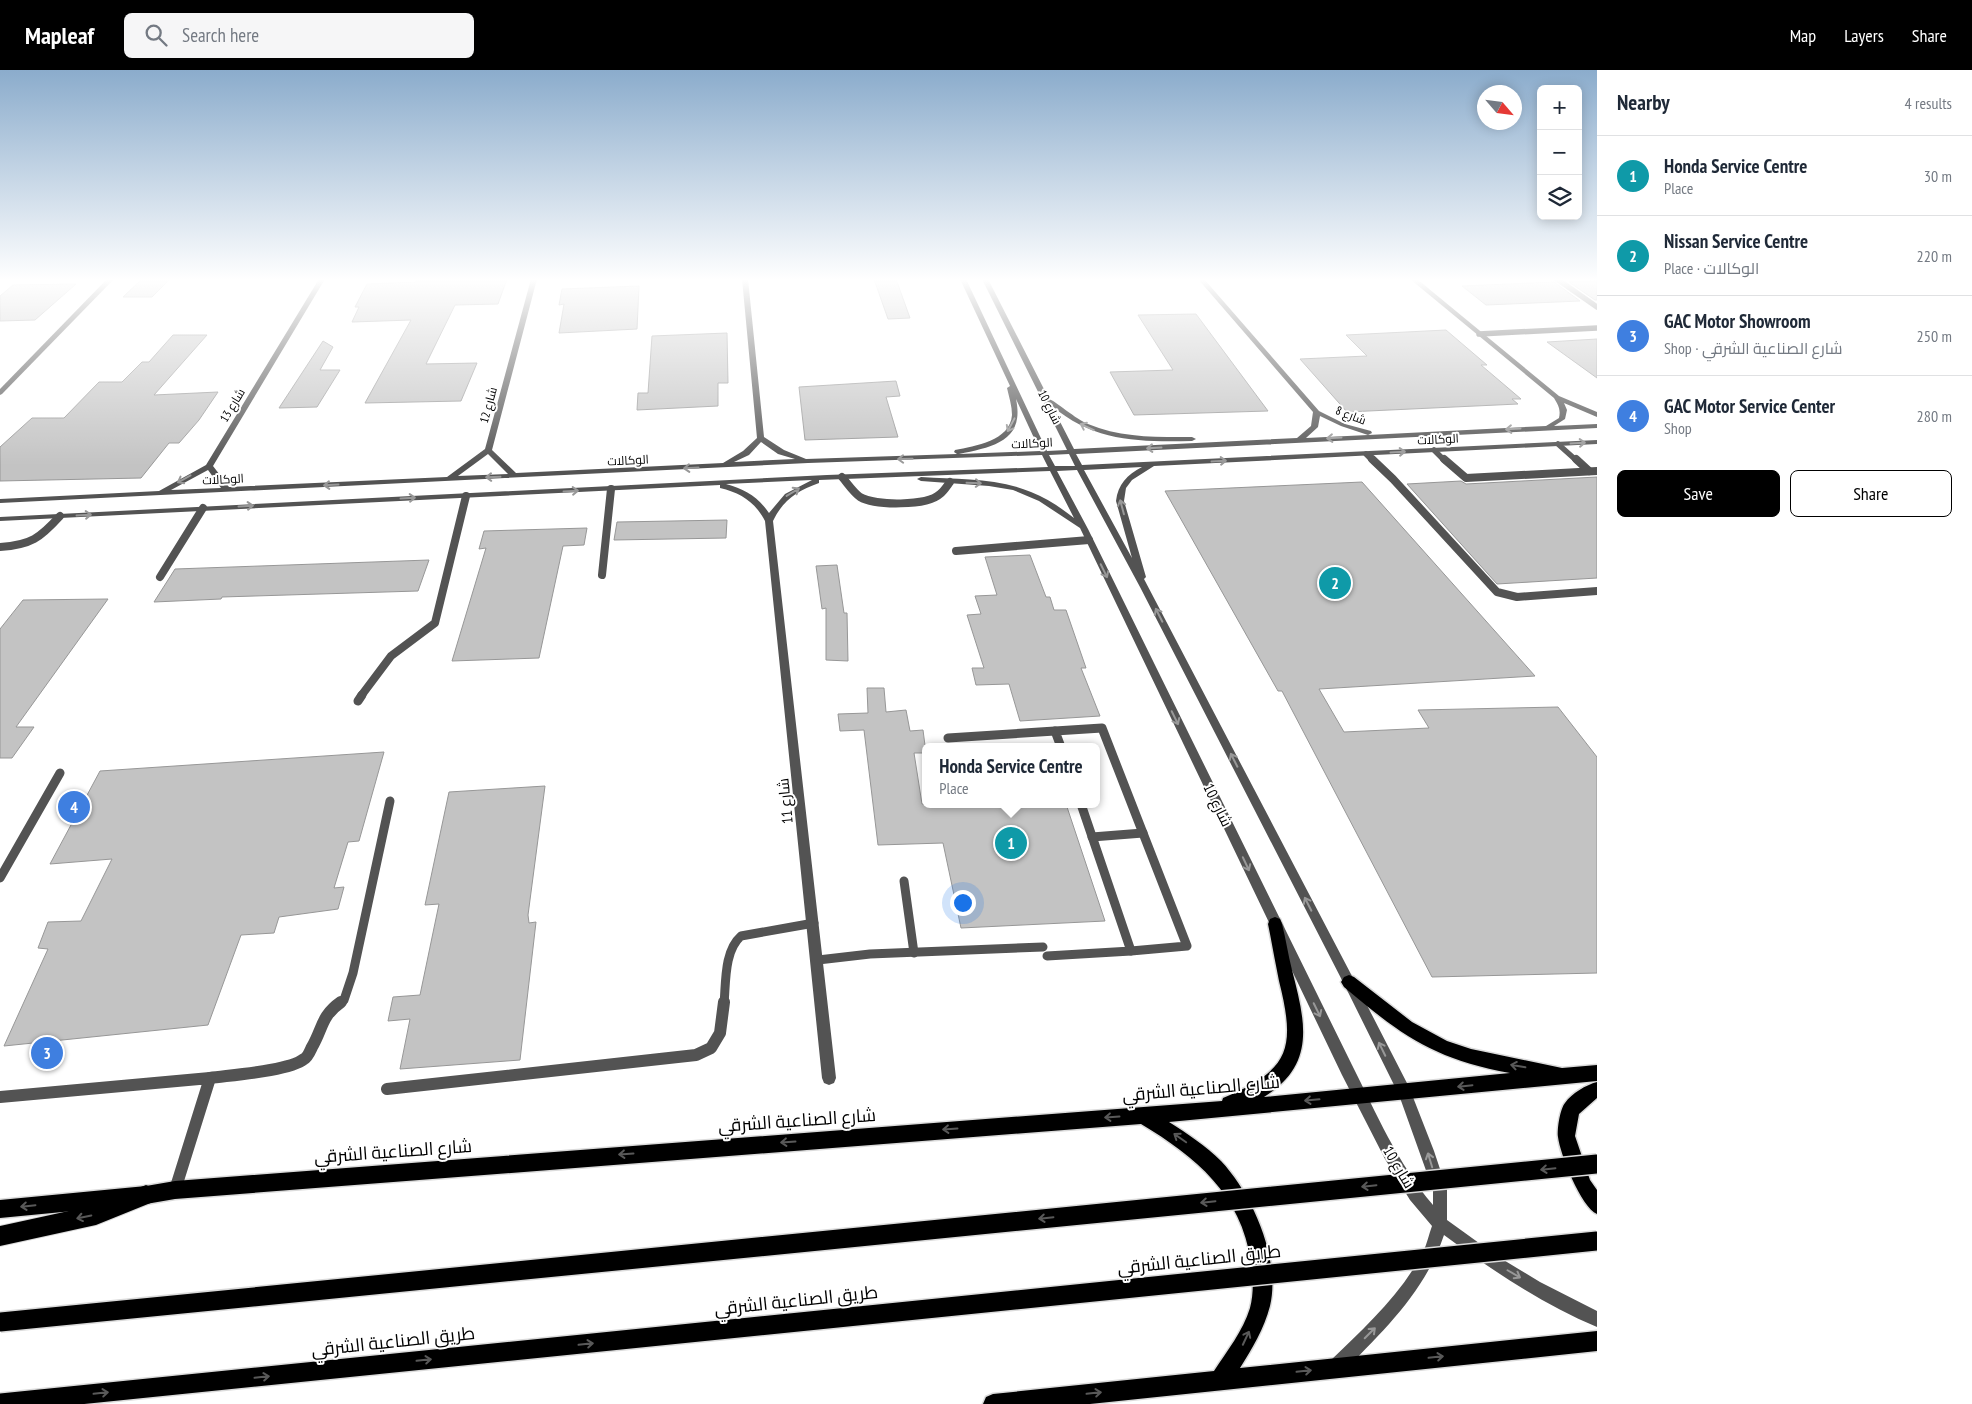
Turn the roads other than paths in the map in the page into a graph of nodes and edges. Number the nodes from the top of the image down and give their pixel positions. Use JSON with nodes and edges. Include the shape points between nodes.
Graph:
{"nodes":[{"id":1,"x":51,"y":341,"type":"edge"},
{"id":2,"x":285,"y":341,"type":"edge"},
{"id":3,"x":517,"y":341,"type":"edge"},
{"id":4,"x":751,"y":341,"type":"edge"},
{"id":5,"x":991,"y":341,"type":"edge"},
{"id":6,"x":1017,"y":341,"type":"edge"},
{"id":7,"x":1255,"y":341,"type":"edge"},
{"id":8,"x":1488,"y":341,"type":"edge"},
{"id":9,"x":1008,"y":378,"type":"junction"},
{"id":10,"x":0,"y":393,"type":"edge"},
{"id":11,"x":1044,"y":395,"type":"junction"},
{"id":12,"x":1557,"y":397,"type":"junction"},
{"id":13,"x":1317,"y":412,"type":"junction"},
{"id":14,"x":1597,"y":415,"type":"edge"},
{"id":15,"x":1597,"y":426,"type":"edge"},
{"id":16,"x":1546,"y":428,"type":"junction"},
{"id":17,"x":1378,"y":436,"type":"junction"},
{"id":18,"x":761,"y":438,"type":"junction"},
{"id":19,"x":1300,"y":440,"type":"junction"},
{"id":20,"x":1257,"y":442,"type":"junction"},
{"id":21,"x":1597,"y":442,"type":"edge"},
{"id":22,"x":1558,"y":444,"type":"junction"},
{"id":23,"x":488,"y":450,"type":"junction"},
{"id":24,"x":1434,"y":450,"type":"junction"},
{"id":25,"x":1073,"y":452,"type":"junction"},
{"id":26,"x":1046,"y":453,"type":"junction"},
{"id":27,"x":1366,"y":454,"type":"junction"},
{"id":28,"x":930,"y":458,"type":"junction"},
{"id":29,"x":808,"y":461,"type":"junction"},
{"id":30,"x":1156,"y":464,"type":"junction"},
{"id":31,"x":209,"y":466,"type":"junction"},
{"id":32,"x":720,"y":467,"type":"junction"},
{"id":33,"x":1080,"y":467,"type":"junction"},
{"id":34,"x":1052,"y":468,"type":"junction"},
{"id":35,"x":1588,"y":471,"type":"junction"},
{"id":36,"x":1597,"y":471,"type":"edge"},
{"id":37,"x":890,"y":475,"type":"junction"},
{"id":38,"x":515,"y":476,"type":"junction"},
{"id":39,"x":827,"y":477,"type":"junction"},
{"id":40,"x":842,"y":477,"type":"junction"},
{"id":41,"x":448,"y":479,"type":"junction"},
{"id":42,"x":950,"y":482,"type":"junction"},
{"id":43,"x":715,"y":484,"type":"junction"},
{"id":44,"x":611,"y":489,"type":"junction"},
{"id":45,"x":227,"y":490,"type":"junction"},
{"id":46,"x":159,"y":493,"type":"junction"},
{"id":47,"x":466,"y":496,"type":"junction"},
{"id":48,"x":0,"y":501,"type":"edge"},
{"id":49,"x":203,"y":508,"type":"junction"},
{"id":50,"x":60,"y":516,"type":"junction"},
{"id":51,"x":0,"y":519,"type":"edge"},
{"id":52,"x":769,"y":521,"type":"junction"},
{"id":53,"x":1084,"y":529,"type":"junction"},
{"id":54,"x":1089,"y":540,"type":"junction"},
{"id":55,"x":0,"y":547,"type":"edge"},
{"id":56,"x":956,"y":552,"type":"dead end"},
{"id":57,"x":602,"y":575,"type":"dead end"},
{"id":58,"x":160,"y":577,"type":"dead end"},
{"id":59,"x":1144,"y":588,"type":"junction"},
{"id":60,"x":1597,"y":591,"type":"edge"},
{"id":61,"x":358,"y":701,"type":"dead end"},
{"id":62,"x":1055,"y":731,"type":"junction"},
{"id":63,"x":948,"y":738,"type":"dead end"},
{"id":64,"x":1060,"y":743,"type":"edge"},
{"id":65,"x":60,"y":773,"type":"dead end"},
{"id":66,"x":390,"y":802,"type":"dead end"},
{"id":67,"x":1082,"y":808,"type":"edge"},
{"id":68,"x":1143,"y":833,"type":"junction"},
{"id":69,"x":1092,"y":837,"type":"junction"},
{"id":70,"x":0,"y":878,"type":"edge"},
{"id":71,"x":904,"y":880,"type":"dead end"},
{"id":72,"x":814,"y":923,"type":"junction"},
{"id":73,"x":1275,"y":924,"type":"junction"},
{"id":74,"x":1131,"y":950,"type":"junction"},
{"id":75,"x":914,"y":953,"type":"junction"},
{"id":76,"x":818,"y":960,"type":"junction"},
{"id":77,"x":1349,"y":982,"type":"junction"},
{"id":78,"x":1597,"y":1073,"type":"edge"},
{"id":79,"x":1566,"y":1077,"type":"junction"},
{"id":80,"x":210,"y":1078,"type":"junction"},
{"id":81,"x":829,"y":1078,"type":"dead end"},
{"id":82,"x":388,"y":1089,"type":"dead end"},
{"id":83,"x":1597,"y":1090,"type":"edge"},
{"id":84,"x":1404,"y":1092,"type":"junction"},
{"id":85,"x":1360,"y":1096,"type":"junction"},
{"id":86,"x":0,"y":1097,"type":"edge"},
{"id":87,"x":1213,"y":1110,"type":"junction"},
{"id":88,"x":1140,"y":1114,"type":"junction"},
{"id":89,"x":1597,"y":1164,"type":"edge"},
{"id":90,"x":175,"y":1190,"type":"junction"},
{"id":91,"x":146,"y":1195,"type":"junction"},
{"id":92,"x":1597,"y":1205,"type":"edge"},
{"id":93,"x":0,"y":1209,"type":"edge"},
{"id":94,"x":1440,"y":1224,"type":"junction"},
{"id":95,"x":0,"y":1236,"type":"edge"},
{"id":96,"x":1597,"y":1241,"type":"edge"},
{"id":97,"x":1597,"y":1319,"type":"edge"},
{"id":98,"x":0,"y":1322,"type":"edge"},
{"id":99,"x":1597,"y":1341,"type":"edge"},
{"id":100,"x":1335,"y":1368,"type":"junction"},
{"id":101,"x":1220,"y":1380,"type":"junction"},
{"id":102,"x":0,"y":1403,"type":"edge"},
{"id":103,"x":993,"y":1404,"type":"edge"}],
"edges":[{"from":1,"to":10,"type":"street"},
{"from":2,"to":31,"type":"street","name":"شارع 13"},
{"from":3,"to":23,"type":"street","name":"شارع 12"},
{"from":4,"to":18,"type":"street"},
{"from":5,"to":9,"type":"street","name":"شارع 10"},
{"from":6,"to":11,"type":"street","name":"شارع 10"},
{"from":7,"to":13,"type":"street","name":"شارع 8"},
{"from":8,"to":12,"type":"street"},
{"from":9,"to":26,"type":"street","name":"شارع 10"},
{"from":9,"to":28,"type":"street","name":"شارع 10","one_way":true,"via":[[1015,417],[1005,434],[977,448]]},
{"from":20,"to":11,"type":"street","name":"الوكالات","one_way":true,"via":[[1136,439],[1110,435],[1067,417]]},
{"from":11,"to":25,"type":"street","name":"شارع 10"},
{"from":12,"to":14,"type":"street"},
{"from":12,"to":16,"type":"street","via":[[1564,412],[1562,418]]},
{"from":13,"to":17,"type":"street","name":"شارع 8","via":[[1343,425]]},
{"from":13,"to":19,"type":"street","name":"شارع 8","via":[[1314,427]]},
{"from":15,"to":16,"type":"street","name":"الوكالات"},
{"from":16,"to":17,"type":"street","name":"الوكالات","one_way":true},
{"from":17,"to":19,"type":"street","name":"الوكالات","one_way":true},
{"from":18,"to":29,"type":"street","via":[[781,452]]},
{"from":18,"to":32,"type":"street","via":[[746,453]]},
{"from":19,"to":20,"type":"street","name":"الوكالات"},
{"from":20,"to":25,"type":"street","name":"الوكالات","one_way":true},
{"from":22,"to":21,"type":"street","name":"الوكالات","one_way":true},
{"from":22,"to":24,"type":"street","name":"الوكالات"},
{"from":22,"to":35,"type":"lane"},
{"from":23,"to":38,"type":"street"},
{"from":23,"to":41,"type":"street"},
{"from":27,"to":24,"type":"street","name":"الوكالات","one_way":true},
{"from":24,"to":35,"type":"lane","via":[[1466,478]]},
{"from":25,"to":26,"type":"street","name":"الوكالات"},
{"from":25,"to":33,"type":"street","name":"شارع 10"},
{"from":26,"to":28,"type":"street","name":"الوكالات"},
{"from":26,"to":34,"type":"street","name":"شارع 10"},
{"from":30,"to":27,"type":"street","name":"الوكالات","one_way":true},
{"from":27,"to":60,"type":"lane","via":[[1497,592],[1517,598]]},
{"from":28,"to":29,"type":"street","name":"الوكالات","one_way":true},
{"from":29,"to":32,"type":"street","name":"الوكالات"},
{"from":30,"to":33,"type":"street","name":"الوكالات"},
{"from":59,"to":30,"type":"street","name":"شارع 10","one_way":true,"via":[[1120,501],[1120,490],[1132,476]]},
{"from":31,"to":45,"type":"street"},
{"from":31,"to":46,"type":"street","one_way":true},
{"from":32,"to":38,"type":"street","name":"الوكالات","one_way":true},
{"from":33,"to":34,"type":"street","name":"الوكالات"},
{"from":33,"to":59,"type":"street","name":"شارع 10"},
{"from":34,"to":37,"type":"street","name":"الوكالات"},
{"from":34,"to":53,"type":"street","name":"شارع 10"},
{"from":35,"to":36,"type":"lane"},
{"from":37,"to":40,"type":"street","name":"الوكالات"},
{"from":37,"to":42,"type":"street","name":"الوكالات"},
{"from":38,"to":41,"type":"street","name":"الوكالات","one_way":true},
{"from":39,"to":40,"type":"street","name":"الوكالات"},
{"from":39,"to":43,"type":"street","name":"الوكالات"},
{"from":52,"to":39,"type":"street","one_way":true,"via":[[776,505],[786,496]]},
{"from":40,"to":42,"type":"lane","via":[[860,497],[886,503],[934,498]]},
{"from":41,"to":45,"type":"street","name":"الوكالات","one_way":true},
{"from":42,"to":53,"type":"street","name":"الوكالات","one_way":true,"via":[[1005,486],[1028,492]]},
{"from":43,"to":44,"type":"street","name":"الوكالات"},
{"from":43,"to":52,"type":"street","name":"شارع 11","via":[[751,496],[763,508]]},
{"from":47,"to":44,"type":"street","name":"الوكالات","one_way":true},
{"from":44,"to":57,"type":"lane"},
{"from":45,"to":46,"type":"street","name":"الوكالات"},
{"from":46,"to":48,"type":"street","name":"الوكالات"},
{"from":49,"to":47,"type":"street","name":"الوكالات","one_way":true},
{"from":47,"to":61,"type":"lane","via":[[435,623],[390,657]]},
{"from":50,"to":49,"type":"street","name":"الوكالات","one_way":true},
{"from":49,"to":58,"type":"lane"},
{"from":50,"to":51,"type":"street","name":"الوكالات"},
{"from":50,"to":55,"type":"lane","via":[[31,543]]},
{"from":52,"to":72,"type":"street","name":"شارع 11"},
{"from":53,"to":54,"type":"street","name":"شارع 10"},
{"from":54,"to":56,"type":"lane"},
{"from":54,"to":73,"type":"street","name":"شارع 10","one_way":true},
{"from":77,"to":59,"type":"street","name":"شارع 10","one_way":true},
{"from":62,"to":63,"type":"lane"},
{"from":62,"to":64,"type":"lane"},
{"from":62,"to":68,"type":"lane","via":[[1102,728]]},
{"from":65,"to":70,"type":"lane"},
{"from":66,"to":80,"type":"lane","via":[[344,1000],[324,1018],[305,1059],[291,1066]]},
{"from":67,"to":69,"type":"lane"},
{"from":68,"to":69,"type":"lane"},
{"from":68,"to":74,"type":"lane","via":[[1187,946]]},
{"from":69,"to":74,"type":"lane"},
{"from":71,"to":75,"type":"lane"},
{"from":72,"to":76,"type":"street","name":"شارع 11"},
{"from":72,"to":82,"type":"lane","via":[[741,936],[733,943],[720,1033],[711,1048],[696,1055]]},
{"from":73,"to":85,"type":"street","name":"شارع 10","one_way":true},
{"from":73,"to":87,"type":"main road","via":[[1295,1014],[1297,1036],[1292,1056],[1284,1072],[1271,1084]]},
{"from":74,"to":75,"type":"lane"},
{"from":75,"to":76,"type":"lane"},
{"from":76,"to":81,"type":"street","name":"شارع 11"},
{"from":79,"to":77,"type":"main road","one_way":true,"via":[[1443,1048],[1406,1028]]},
{"from":84,"to":77,"type":"street","name":"شارع 10","one_way":true},
{"from":78,"to":79,"type":"main road","name":"شارع الصناعية الشرقي"},
{"from":79,"to":84,"type":"main road","name":"شارع الصناعية الشرقي","one_way":true},
{"from":80,"to":86,"type":"lane"},
{"from":80,"to":90,"type":"lane"},
{"from":83,"to":92,"type":"main road","via":[[1590,1092],[1571,1110],[1566,1136],[1583,1185]]},
{"from":84,"to":85,"type":"main road","name":"شارع الصناعية الشرقي"},
{"from":94,"to":84,"type":"street","name":"شارع 10","one_way":true,"via":[[1440,1190]]},
{"from":85,"to":87,"type":"main road","name":"شارع الصناعية الشرقي","one_way":true},
{"from":85,"to":94,"type":"street","name":"شارع 10","via":[[1415,1195]]},
{"from":87,"to":88,"type":"main road","name":"شارع الصناعية الشرقي"},
{"from":88,"to":90,"type":"main road","name":"شارع الصناعية الشرقي","one_way":true},
{"from":101,"to":88,"type":"main road","one_way":true,"via":[[1245,1343],[1260,1306],[1261,1263],[1250,1219],[1227,1180],[1196,1149]]},
{"from":89,"to":98,"type":"highway","one_way":true,"bridge":true},
{"from":90,"to":91,"type":"main road","name":"شارع الصناعية الشرقي"},
{"from":91,"to":93,"type":"main road","name":"شارع الصناعية الشرقي","one_way":true},
{"from":91,"to":95,"type":"highway","one_way":true,"via":[[96,1215]]},
{"from":94,"to":97,"type":"street","name":"شارع 10","one_way":true,"via":[[1492,1261]]},
{"from":100,"to":94,"type":"street","name":"شارع 10","one_way":true,"via":[[1389,1314],[1414,1281],[1430,1254]]},
{"from":102,"to":96,"type":"highway","name":"طريق الصناعية الشرقي","one_way":true,"bridge":true},
{"from":100,"to":99,"type":"main road","one_way":true},
{"from":101,"to":100,"type":"main road","one_way":true},
{"from":103,"to":101,"type":"main road","one_way":true}]}
